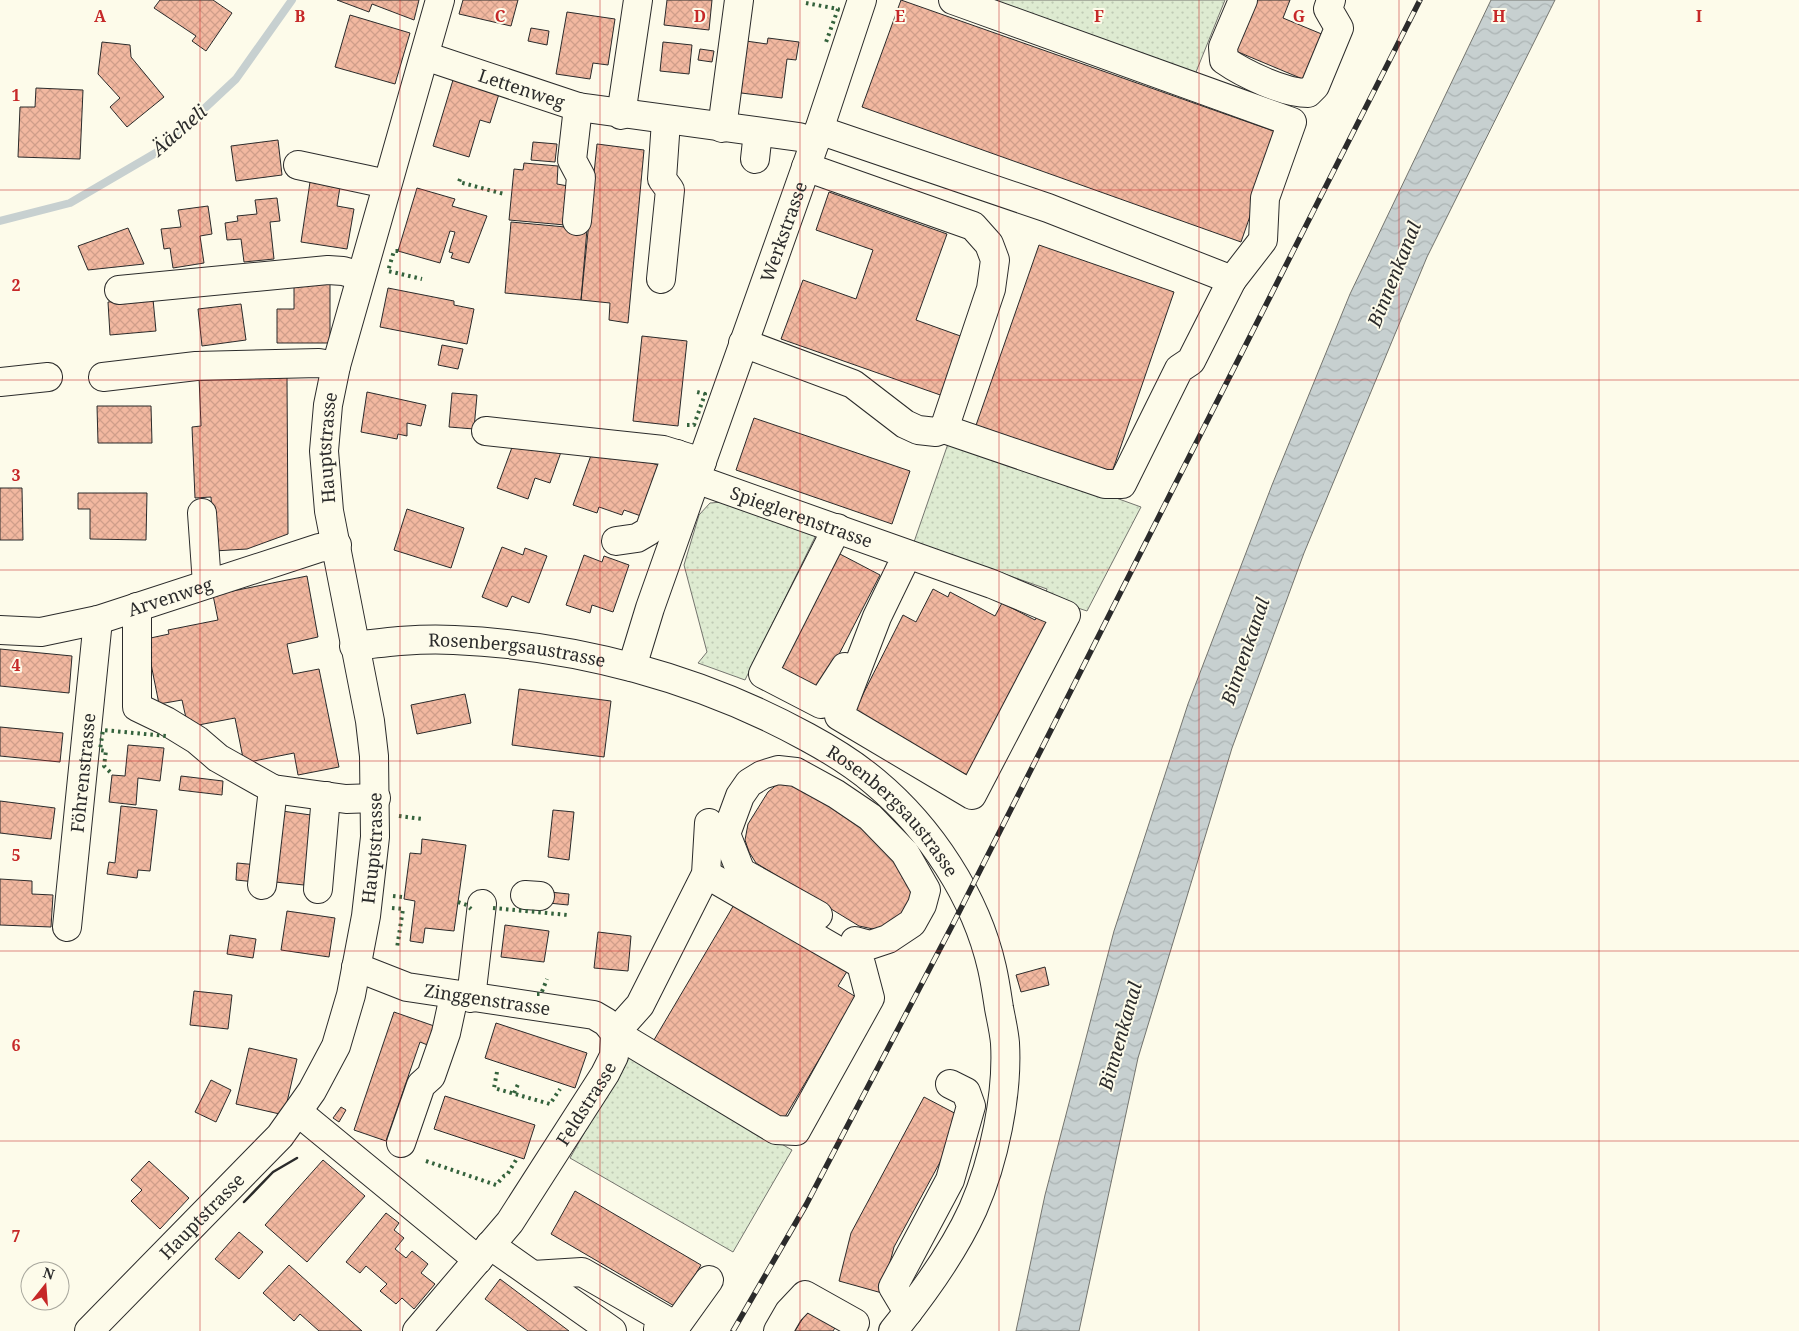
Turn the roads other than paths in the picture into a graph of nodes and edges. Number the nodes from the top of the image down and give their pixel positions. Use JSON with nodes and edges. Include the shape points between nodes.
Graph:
{"nodes":[{"id":1,"x":440,"y":0,"type":"edge"},
{"id":2,"x":638,"y":0,"type":"edge"},
{"id":3,"x":738,"y":0,"type":"edge"},
{"id":4,"x":862,"y":0,"type":"edge"},
{"id":5,"x":953,"y":0,"type":"edge"},
{"id":6,"x":1243,"y":0,"type":"edge"},
{"id":7,"x":1331,"y":0,"type":"edge"},
{"id":8,"x":425,"y":56,"type":"junction"},
{"id":9,"x":578,"y":108,"type":"junction"},
{"id":10,"x":621,"y":115,"type":"junction"},
{"id":11,"x":666,"y":120,"type":"junction"},
{"id":12,"x":722,"y":128,"type":"junction"},
{"id":13,"x":758,"y":132,"type":"junction"},
{"id":14,"x":813,"y":146,"type":"junction"},
{"id":15,"x":755,"y":158,"type":"dead end"},
{"id":16,"x":298,"y":165,"type":"dead end"},
{"id":17,"x":387,"y":184,"type":"junction"},
{"id":18,"x":578,"y":221,"type":"dead end"},
{"id":19,"x":361,"y":276,"type":"junction"},
{"id":20,"x":661,"y":280,"type":"dead end"},
{"id":21,"x":1232,"y":280,"type":"junction"},
{"id":22,"x":119,"y":290,"type":"dead end"},
{"id":23,"x":743,"y":343,"type":"junction"},
{"id":24,"x":336,"y":366,"type":"junction"},
{"id":25,"x":48,"y":377,"type":"dead end"},
{"id":26,"x":103,"y":377,"type":"dead end"},
{"id":27,"x":0,"y":382,"type":"edge"},
{"id":28,"x":944,"y":428,"type":"junction"},
{"id":29,"x":486,"y":431,"type":"dead end"},
{"id":30,"x":691,"y":465,"type":"junction"},
{"id":31,"x":202,"y":513,"type":"dead end"},
{"id":32,"x":837,"y":528,"type":"junction"},
{"id":33,"x":616,"y":541,"type":"dead end"},
{"id":34,"x":337,"y":545,"type":"junction"},
{"id":35,"x":907,"y":555,"type":"junction"},
{"id":36,"x":207,"y":584,"type":"junction"},
{"id":37,"x":137,"y":607,"type":"junction"},
{"id":38,"x":877,"y":617,"type":"junction"},
{"id":39,"x":98,"y":620,"type":"junction"},
{"id":40,"x":0,"y":630,"type":"edge"},
{"id":41,"x":354,"y":646,"type":"junction"},
{"id":42,"x":632,"y":666,"type":"junction"},
{"id":43,"x":273,"y":788,"type":"junction"},
{"id":44,"x":326,"y":796,"type":"junction"},
{"id":45,"x":376,"y":798,"type":"junction"},
{"id":46,"x":714,"y":830,"type":"junction"},
{"id":47,"x":706,"y":874,"type":"junction"},
{"id":48,"x":262,"y":886,"type":"dead end"},
{"id":49,"x":318,"y":889,"type":"dead end"},
{"id":50,"x":482,"y":904,"type":"dead end"},
{"id":51,"x":818,"y":916,"type":"dead end"},
{"id":52,"x":67,"y":927,"type":"dead end"},
{"id":53,"x":856,"y":940,"type":"dead end"},
{"id":54,"x":356,"y":967,"type":"junction"},
{"id":55,"x":463,"y":997,"type":"junction"},
{"id":56,"x":615,"y":1033,"type":"junction"},
{"id":57,"x":950,"y":1084,"type":"dead end"},
{"id":58,"x":298,"y":1112,"type":"junction"},
{"id":59,"x":402,"y":1142,"type":"dead end"},
{"id":60,"x":484,"y":1253,"type":"junction"},
{"id":61,"x":533,"y":1275,"type":"junction"},
{"id":62,"x":709,"y":1280,"type":"dead end"},
{"id":63,"x":432,"y":1321,"type":"edge"},
{"id":64,"x":901,"y":1322,"type":"edge"},
{"id":65,"x":676,"y":1326,"type":"junction"},
{"id":66,"x":858,"y":1328,"type":"edge"},
{"id":67,"x":89,"y":1331,"type":"edge"},
{"id":68,"x":612,"y":1331,"type":"edge"},
{"id":69,"x":647,"y":1331,"type":"edge"},
{"id":70,"x":778,"y":1331,"type":"edge"}],
"edges":[{"from":1,"to":8,"type":"street","name":"Hauptstrasse"},
{"from":2,"to":10,"type":"street"},
{"from":3,"to":12,"type":"street"},
{"from":4,"to":14,"type":"street","name":"Werkstrasse"},
{"from":5,"to":21,"type":"street","via":[[1292,122],[1265,198],[1263,240]]},
{"from":6,"to":7,"type":"street","via":[[1224,47],[1224,60],[1296,93],[1308,93],[1315,86],[1339,28],[1328,8]]},
{"from":8,"to":9,"type":"street","name":"Lettenweg"},
{"from":8,"to":17,"type":"street","name":"Hauptstrasse"},
{"from":9,"to":10,"type":"street","name":"Lettenweg"},
{"from":9,"to":18,"type":"street","via":[[572,160],[581,177]]},
{"from":10,"to":11,"type":"street","name":"Lettenweg"},
{"from":11,"to":12,"type":"street","name":"Lettenweg"},
{"from":11,"to":20,"type":"street","via":[[662,179],[670,190]]},
{"from":12,"to":13,"type":"street","name":"Lettenweg"},
{"from":13,"to":14,"type":"street","name":"Lettenweg","via":[[800,137]]},
{"from":13,"to":15,"type":"street"},
{"from":14,"to":21,"type":"street","via":[[1048,208]]},
{"from":14,"to":23,"type":"street","name":"Werkstrasse"},
{"from":14,"to":28,"type":"street","via":[[972,226],[989,244],[995,260],[991,289]]},
{"from":16,"to":17,"type":"street"},
{"from":17,"to":19,"type":"street","name":"Hauptstrasse"},
{"from":19,"to":22,"type":"street","via":[[343,270],[328,270]]},
{"from":19,"to":24,"type":"street","name":"Hauptstrasse"},
{"from":21,"to":28,"type":"street","via":[[1191,361],[1179,368],[1122,484],[1105,484]]},
{"from":23,"to":28,"type":"street","via":[[800,372],[854,384],[905,424],[918,430],[936,432]]},
{"from":23,"to":30,"type":"street","name":"Werkstrasse"},
{"from":24,"to":26,"type":"street","via":[[318,363],[196,366]]},
{"from":24,"to":34,"type":"street","name":"Hauptstrasse","via":[[324,450],[329,511]]},
{"from":25,"to":27,"type":"street"},
{"from":29,"to":30,"type":"street","via":[[663,450]]},
{"from":30,"to":32,"type":"street","name":"Spieglerenstrasse"},
{"from":30,"to":33,"type":"street","via":[[649,531],[637,538]]},
{"from":30,"to":42,"type":"street","name":"Werkstrasse"},
{"from":31,"to":36,"type":"street"},
{"from":32,"to":35,"type":"street","name":"Spieglerenstrasse"},
{"from":32,"to":38,"type":"street","via":[[763,674],[821,704]]},
{"from":34,"to":36,"type":"street","name":"Arvenweg"},
{"from":34,"to":41,"type":"street","name":"Hauptstrasse"},
{"from":35,"to":38,"type":"street"},
{"from":35,"to":38,"type":"street","name":"Spieglerenstrasse","via":[[992,584],[1066,615],[972,795],[839,716]]},
{"from":36,"to":37,"type":"street","name":"Arvenweg"},
{"from":37,"to":39,"type":"street","name":"Arvenweg"},
{"from":37,"to":43,"type":"street","via":[[137,708],[166,721],[232,766]]},
{"from":39,"to":40,"type":"street","name":"Arvenweg","via":[[41,632]]},
{"from":39,"to":52,"type":"street","name":"Föhrenstrasse"},
{"from":41,"to":42,"type":"street","name":"Rosenbergsaustrasse","via":[[453,640],[570,654]]},
{"from":41,"to":45,"type":"street","name":"Hauptstrasse","via":[[370,721]]},
{"from":42,"to":64,"type":"street","name":"Rosenbergsaustrasse","via":[[726,698],[839,755],[875,781],[906,812],[943,859],[972,910],[992,965],[1005,1042],[1004,1093],[990,1162],[973,1209],[949,1253]]},
{"from":43,"to":44,"type":"street"},
{"from":43,"to":48,"type":"street"},
{"from":44,"to":45,"type":"street"},
{"from":44,"to":49,"type":"street"},
{"from":45,"to":54,"type":"street","name":"Hauptstrasse","via":[[366,916]]},
{"from":46,"to":47,"type":"street"},
{"from":46,"to":51,"type":"street","via":[[741,872]]},
{"from":46,"to":53,"type":"street","via":[[736,804],[748,783],[778,770],[796,772],[870,817],[904,853],[926,890],[912,923],[888,939],[870,945]]},
{"from":47,"to":56,"type":"street","via":[[640,1005]]},
{"from":47,"to":56,"type":"street","name":"Zinggenstrasse","via":[[861,964],[870,998],[796,1131],[776,1130]]},
{"from":50,"to":55,"type":"street"},
{"from":54,"to":55,"type":"street","name":"Zinggenstrasse","via":[[407,987]]},
{"from":54,"to":58,"type":"street","name":"Hauptstrasse","via":[[336,1046]]},
{"from":55,"to":56,"type":"street","name":"Zinggenstrasse","via":[[594,1015]]},
{"from":55,"to":59,"type":"street","via":[[431,1076],[421,1085]]},
{"from":56,"to":60,"type":"street","name":"Feldstrasse","via":[[614,1056],[605,1074],[510,1222]]},
{"from":57,"to":64,"type":"street","via":[[966,1092],[971,1106],[950,1180],[893,1287]]},
{"from":58,"to":60,"type":"street"},
{"from":58,"to":67,"type":"street","name":"Hauptstrasse","via":[[280,1136]]},
{"from":60,"to":61,"type":"street"},
{"from":60,"to":63,"type":"street","name":"Feldstrasse"},
{"from":61,"to":65,"type":"street","via":[[582,1272]]},
{"from":61,"to":68,"type":"street"},
{"from":62,"to":65,"type":"street"},
{"from":65,"to":69,"type":"street"},
{"from":66,"to":70,"type":"street","via":[[805,1295],[789,1312]]}]}
